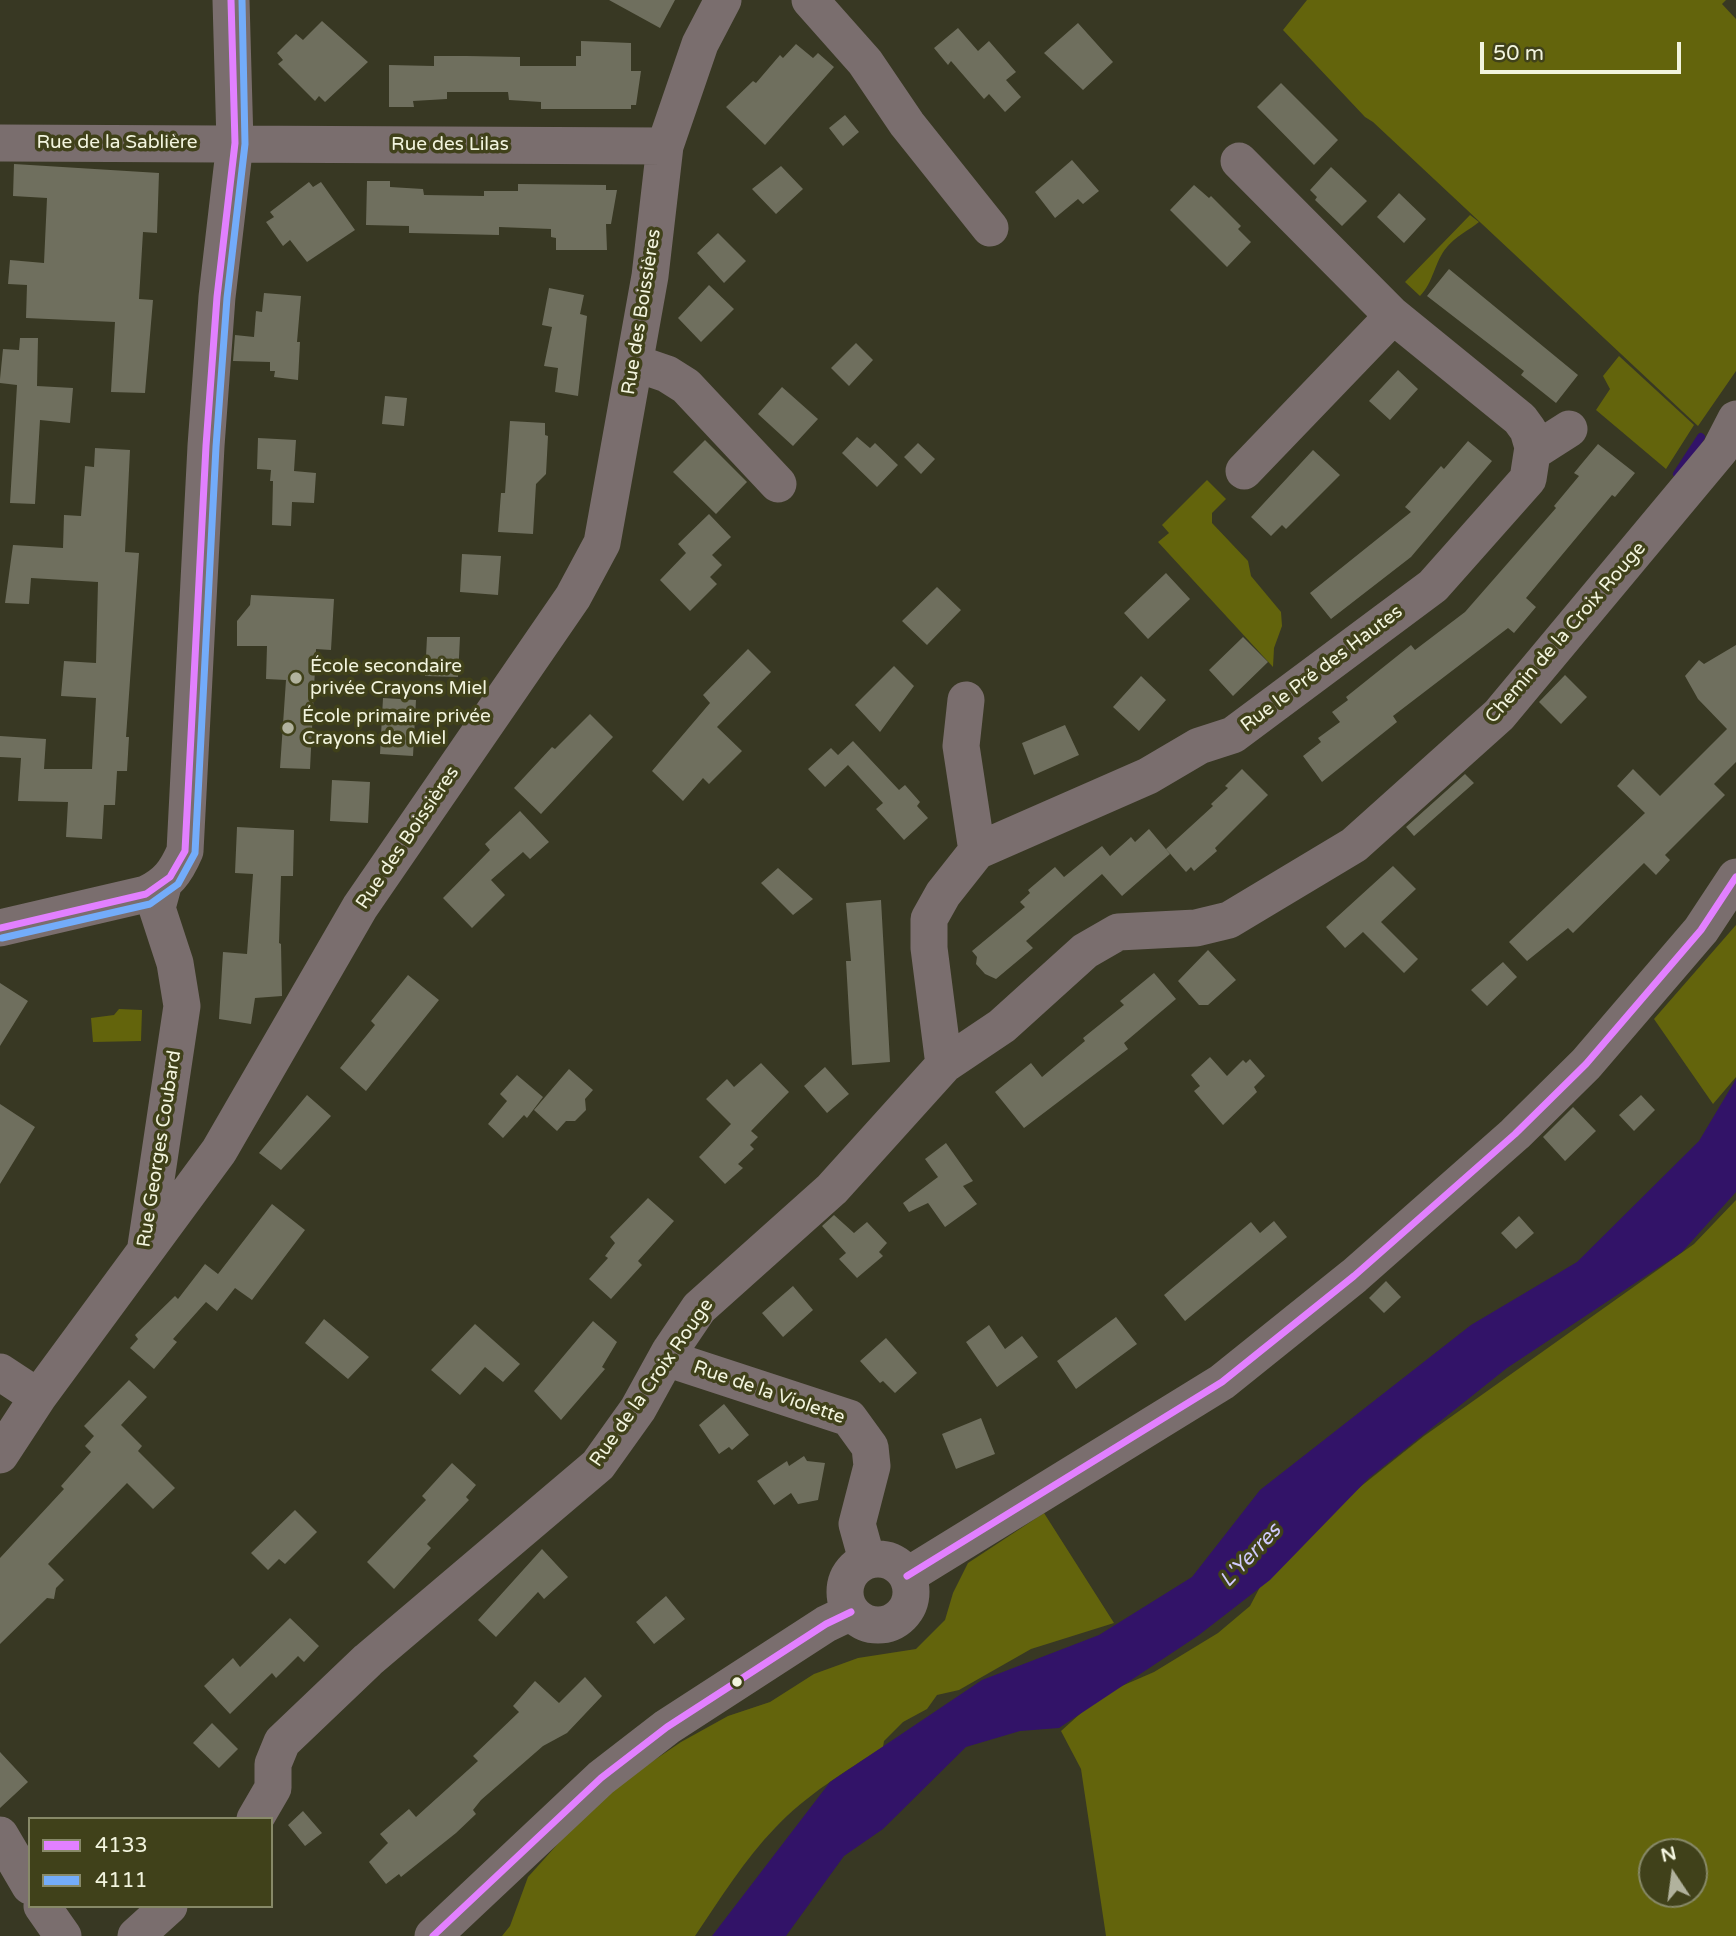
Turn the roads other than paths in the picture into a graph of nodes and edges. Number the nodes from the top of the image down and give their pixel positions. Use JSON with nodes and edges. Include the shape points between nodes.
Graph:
{"nodes":[{"id":1,"x":231,"y":0,"type":"edge"},
{"id":2,"x":723,"y":0,"type":"edge"},
{"id":3,"x":810,"y":0,"type":"edge"},
{"id":4,"x":0,"y":143,"type":"edge"},
{"id":5,"x":235,"y":143,"type":"junction"},
{"id":6,"x":665,"y":146,"type":"junction"},
{"id":7,"x":1239,"y":161,"type":"dead end"},
{"id":8,"x":990,"y":229,"type":"dead end"},
{"id":9,"x":1393,"y":316,"type":"junction"},
{"id":10,"x":635,"y":363,"type":"junction"},
{"id":11,"x":1736,"y":419,"type":"edge"},
{"id":12,"x":1569,"y":429,"type":"dead end"},
{"id":13,"x":1533,"y":452,"type":"junction"},
{"id":14,"x":1244,"y":471,"type":"dead end"},
{"id":15,"x":778,"y":484,"type":"dead end"},
{"id":16,"x":966,"y":700,"type":"dead end"},
{"id":17,"x":976,"y":851,"type":"junction"},
{"id":18,"x":1736,"y":877,"type":"edge"},
{"id":19,"x":163,"y":886,"type":"junction"},
{"id":20,"x":0,"y":928,"type":"edge"},
{"id":21,"x":944,"y":1065,"type":"junction"},
{"id":22,"x":145,"y":1254,"type":"junction"},
{"id":23,"x":670,"y":1351,"type":"junction"},
{"id":24,"x":0,"y":1373,"type":"edge"},
{"id":25,"x":38,"y":1396,"type":"junction"},
{"id":26,"x":0,"y":1455,"type":"edge"},
{"id":27,"x":867,"y":1560,"type":"junction"},
{"id":28,"x":907,"y":1576,"type":"junction"},
{"id":29,"x":851,"y":1612,"type":"junction"},
{"id":30,"x":256,"y":1817,"type":"edge"},
{"id":31,"x":0,"y":1835,"type":"edge"},
{"id":32,"x":28,"y":1883,"type":"edge"},
{"id":33,"x":43,"y":1908,"type":"edge"},
{"id":34,"x":167,"y":1908,"type":"edge"},
{"id":35,"x":63,"y":1936,"type":"edge"},
{"id":36,"x":136,"y":1936,"type":"edge"},
{"id":37,"x":433,"y":1936,"type":"edge"}],
"edges":[{"from":1,"to":5,"type":"street"},
{"from":2,"to":6,"type":"street","name":"Rue des Boissières","via":[[700,44]]},
{"from":3,"to":8,"type":"street","via":[[865,62],[907,124]]},
{"from":4,"to":5,"type":"street","name":"Rue de la Sablière"},
{"from":5,"to":6,"type":"street","name":"Rue des Lilas"},
{"from":5,"to":19,"type":"street","via":[[210,392],[185,851]]},
{"from":6,"to":10,"type":"street","name":"Rue des Boissières"},
{"from":7,"to":9,"type":"street"},
{"from":9,"to":13,"type":"street","via":[[1520,418]]},
{"from":9,"to":14,"type":"street"},
{"from":10,"to":15,"type":"street","via":[[686,386]]},
{"from":10,"to":22,"type":"street","name":"Rue des Boissières","via":[[602,543],[573,597],[360,907],[219,1151]]},
{"from":11,"to":21,"type":"street","name":"Chemin de la Croix Rouge","via":[[1720,450],[1499,715],[1354,845],[1229,920],[1196,929],[1118,932],[1085,951],[1002,1026]]},
{"from":12,"to":13,"type":"street"},
{"from":13,"to":17,"type":"street","name":"Rue le Pré des Hautes","via":[[1528,479],[1433,586],[1233,735],[1199,746],[1148,776]]},
{"from":16,"to":17,"type":"street","via":[[961,746]]},
{"from":17,"to":21,"type":"street","name":"Rue le Pré des Hautes","via":[[929,919]]},
{"from":18,"to":28,"type":"street","via":[[1701,930],[1586,1064],[1515,1134],[1354,1276],[1222,1382]]},
{"from":19,"to":20,"type":"street","via":[[128,899]]},
{"from":19,"to":22,"type":"street","name":"Rue Georges Coubard","via":[[157,908],[175,963],[182,1006]]},
{"from":21,"to":23,"type":"street","name":"Rue de la Croix Rouge","via":[[832,1189],[699,1308]]},
{"from":22,"to":25,"type":"street","name":"Rue Georges Coubard"},
{"from":23,"to":27,"type":"street","name":"Rue de la Violette","via":[[681,1363],[849,1418],[870,1447],[872,1466],[856,1524]]},
{"from":23,"to":30,"type":"street","name":"Rue de la Croix Rouge","via":[[638,1409],[598,1465],[368,1660],[282,1742],[273,1764],[273,1788]]},
{"from":24,"to":25,"type":"street"},
{"from":25,"to":26,"type":"street","name":"Rue Georges Coubard"},
{"from":27,"to":28,"type":"street","via":[[894,1563]]},
{"from":27,"to":29,"type":"street","via":[[846,1582]]},
{"from":28,"to":29,"type":"street","via":[[911,1598],[891,1622],[869,1624]]},
{"from":29,"to":37,"type":"street","via":[[667,1727],[601,1778]]},
{"from":31,"to":32,"type":"street"},
{"from":33,"to":35,"type":"street"},
{"from":34,"to":36,"type":"street"}]}
